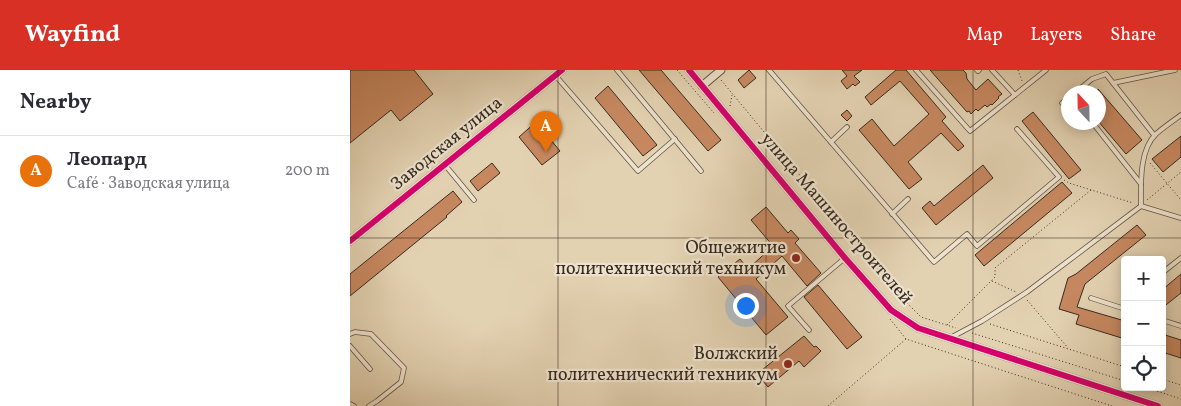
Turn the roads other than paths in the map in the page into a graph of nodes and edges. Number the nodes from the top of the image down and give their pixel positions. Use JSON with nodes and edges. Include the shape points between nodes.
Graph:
{"nodes":[{"id":1,"x":562,"y":70,"type":"edge"},
{"id":2,"x":616,"y":70,"type":"edge"},
{"id":3,"x":689,"y":70,"type":"edge"},
{"id":4,"x":769,"y":70,"type":"edge"},
{"id":5,"x":916,"y":70,"type":"edge"},
{"id":6,"x":992,"y":70,"type":"edge"},
{"id":7,"x":1046,"y":70,"type":"edge"},
{"id":8,"x":1175,"y":70,"type":"edge"},
{"id":9,"x":719,"y":72,"type":"edge"},
{"id":10,"x":555,"y":75,"type":"junction"},
{"id":11,"x":1113,"y":83,"type":"junction"},
{"id":12,"x":1085,"y":85,"type":"edge"},
{"id":13,"x":702,"y":86,"type":"junction"},
{"id":14,"x":1015,"y":95,"type":"junction"},
{"id":15,"x":1181,"y":115,"type":"edge"},
{"id":16,"x":847,"y":127,"type":"dead end"},
{"id":17,"x":1018,"y":129,"type":"dead end"},
{"id":18,"x":1098,"y":130,"type":"edge"},
{"id":19,"x":1154,"y":135,"type":"junction"},
{"id":20,"x":674,"y":139,"type":"junction"},
{"id":21,"x":830,"y":142,"type":"junction"},
{"id":22,"x":445,"y":165,"type":"junction"},
{"id":23,"x":701,"y":171,"type":"dead end"},
{"id":24,"x":1141,"y":184,"type":"junction"},
{"id":25,"x":908,"y":199,"type":"dead end"},
{"id":26,"x":474,"y":200,"type":"dead end"},
{"id":27,"x":1141,"y":206,"type":"junction"},
{"id":28,"x":892,"y":214,"type":"junction"},
{"id":29,"x":1181,"y":218,"type":"edge"},
{"id":30,"x":350,"y":241,"type":"edge"},
{"id":31,"x":845,"y":258,"type":"junction"},
{"id":32,"x":1181,"y":258,"type":"edge"},
{"id":33,"x":1166,"y":270,"type":"edge"},
{"id":34,"x":1092,"y":298,"type":"dead end"},
{"id":35,"x":1121,"y":307,"type":"edge"},
{"id":36,"x":1166,"y":321,"type":"edge"},
{"id":37,"x":1181,"y":326,"type":"edge"},
{"id":38,"x":809,"y":330,"type":"dead end"},
{"id":39,"x":350,"y":334,"type":"edge"},
{"id":40,"x":950,"y":339,"type":"junction"},
{"id":41,"x":350,"y":346,"type":"edge"},
{"id":42,"x":370,"y":369,"type":"dead end"},
{"id":43,"x":350,"y":404,"type":"edge"},
{"id":44,"x":354,"y":406,"type":"edge"},
{"id":45,"x":369,"y":406,"type":"edge"},
{"id":46,"x":1158,"y":406,"type":"edge"}],
"edges":[{"from":1,"to":10,"type":"street","name":"Заводская улица"},
{"from":2,"to":20,"type":"lane"},
{"from":3,"to":13,"type":"street","name":"улица Машиностроителей"},
{"from":4,"to":21,"type":"lane"},
{"from":5,"to":14,"type":"lane","via":[[970,130]]},
{"from":6,"to":14,"type":"lane"},
{"from":7,"to":14,"type":"lane"},
{"from":8,"to":11,"type":"lane"},
{"from":9,"to":13,"type":"street"},
{"from":10,"to":20,"type":"lane","via":[[638,170]]},
{"from":10,"to":22,"type":"street","name":"Заводская улица"},
{"from":11,"to":12,"type":"lane","via":[[1106,74]]},
{"from":11,"to":19,"type":"lane"},
{"from":13,"to":31,"type":"street","name":"улица Машиностроителей"},
{"from":15,"to":19,"type":"lane"},
{"from":16,"to":21,"type":"lane"},
{"from":17,"to":28,"type":"lane","via":[[1059,177],[978,246],[967,234],[934,262]]},
{"from":18,"to":24,"type":"lane"},
{"from":19,"to":24,"type":"lane","via":[[1146,150]]},
{"from":20,"to":23,"type":"lane"},
{"from":21,"to":28,"type":"lane"},
{"from":22,"to":26,"type":"lane"},
{"from":22,"to":30,"type":"street","name":"Заводская улица"},
{"from":24,"to":27,"type":"lane"},
{"from":25,"to":28,"type":"lane"},
{"from":27,"to":29,"type":"lane"},
{"from":27,"to":40,"type":"lane","via":[[1023,295]]},
{"from":31,"to":38,"type":"lane","via":[[788,306]]},
{"from":31,"to":40,"type":"street","name":"улица Машиностроителей","via":[[892,310],[918,328]]},
{"from":32,"to":33,"type":"lane"},
{"from":34,"to":35,"type":"lane"},
{"from":36,"to":37,"type":"lane"},
{"from":39,"to":45,"type":"lane","via":[[372,334],[404,368],[401,382]]},
{"from":40,"to":46,"type":"street","name":"улица Машиностроителей"},
{"from":41,"to":42,"type":"lane"},
{"from":43,"to":44,"type":"lane"}]}
